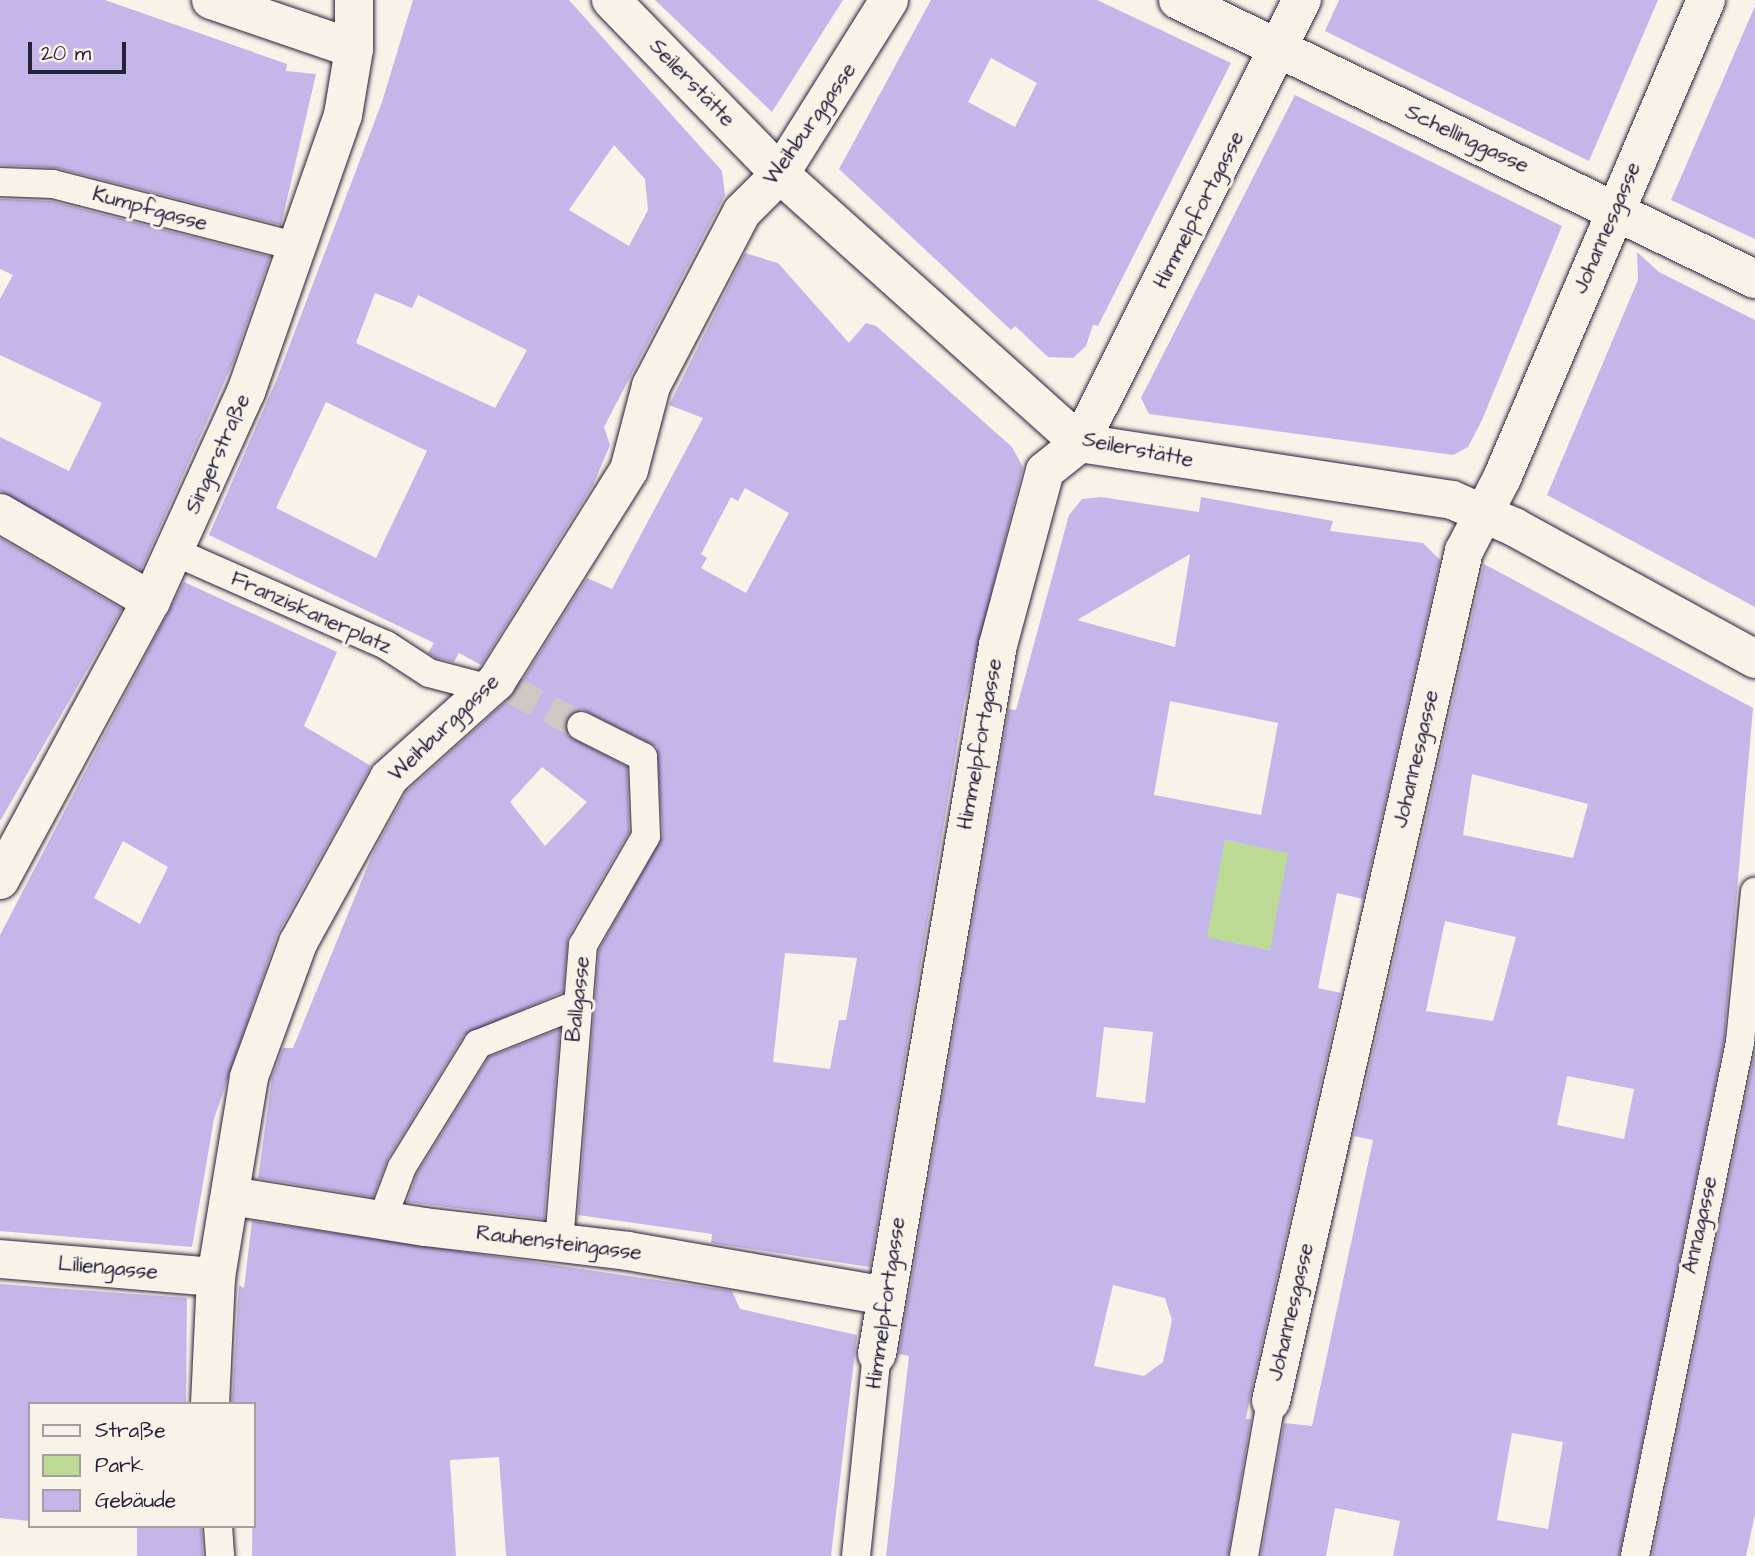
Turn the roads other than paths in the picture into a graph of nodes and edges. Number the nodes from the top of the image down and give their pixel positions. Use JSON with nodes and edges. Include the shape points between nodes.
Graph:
{"nodes":[{"id":1,"x":211,"y":0,"type":"edge"},
{"id":2,"x":354,"y":0,"type":"edge"},
{"id":3,"x":611,"y":0,"type":"edge"},
{"id":4,"x":889,"y":0,"type":"edge"},
{"id":5,"x":1178,"y":0,"type":"edge"},
{"id":6,"x":1302,"y":0,"type":"edge"},
{"id":7,"x":1706,"y":0,"type":"edge"},
{"id":8,"x":354,"y":49,"type":"junction"},
{"id":9,"x":1280,"y":51,"type":"junction"},
{"id":10,"x":780,"y":174,"type":"junction"},
{"id":11,"x":0,"y":182,"type":"edge"},
{"id":12,"x":1615,"y":209,"type":"junction"},
{"id":13,"x":298,"y":247,"type":"junction"},
{"id":14,"x":1755,"y":279,"type":"edge"},
{"id":15,"x":1080,"y":443,"type":"junction"},
{"id":16,"x":1482,"y":510,"type":"junction"},
{"id":17,"x":0,"y":513,"type":"edge"},
{"id":18,"x":175,"y":552,"type":"junction"},
{"id":19,"x":151,"y":601,"type":"junction"},
{"id":20,"x":1755,"y":659,"type":"edge"},
{"id":21,"x":498,"y":687,"type":"junction"},
{"id":22,"x":581,"y":726,"type":"tunnel mouth"},
{"id":23,"x":0,"y":880,"type":"edge"},
{"id":24,"x":1755,"y":892,"type":"edge"},
{"id":25,"x":576,"y":1005,"type":"junction"},
{"id":26,"x":231,"y":1196,"type":"junction"},
{"id":27,"x":383,"y":1217,"type":"junction"},
{"id":28,"x":559,"y":1243,"type":"junction"},
{"id":29,"x":0,"y":1259,"type":"edge"},
{"id":30,"x":216,"y":1277,"type":"junction"},
{"id":31,"x":886,"y":1296,"type":"junction"},
{"id":32,"x":877,"y":1354,"type":"joint"},
{"id":33,"x":1271,"y":1401,"type":"joint"},
{"id":34,"x":210,"y":1402,"type":"edge"},
{"id":35,"x":218,"y":1528,"type":"edge"},
{"id":36,"x":220,"y":1556,"type":"edge"},
{"id":37,"x":856,"y":1556,"type":"edge"},
{"id":38,"x":1244,"y":1556,"type":"edge"},
{"id":39,"x":1635,"y":1556,"type":"edge"}],
"edges":[{"from":1,"to":8,"type":"street"},
{"from":2,"to":8,"type":"street","name":"Singerstraße"},
{"from":3,"to":10,"type":"street","name":"Seilerstätte"},
{"from":4,"to":10,"type":"street","name":"Weihburggasse"},
{"from":5,"to":9,"type":"street","name":"Schellinggasse"},
{"from":6,"to":9,"type":"street","name":"Himmelpfortgasse"},
{"from":7,"to":12,"type":"street","name":"Johannesgasse"},
{"from":8,"to":13,"type":"street","name":"Singerstraße","via":[[343,115]]},
{"from":9,"to":12,"type":"street","name":"Schellinggasse"},
{"from":9,"to":15,"type":"street","name":"Himmelpfortgasse"},
{"from":10,"to":15,"type":"street","name":"Seilerstätte"},
{"from":10,"to":21,"type":"street","name":"Weihburggasse","via":[[742,212],[651,386],[629,470]]},
{"from":11,"to":13,"type":"street","name":"Kumpfgasse","via":[[53,184]]},
{"from":12,"to":14,"type":"street","name":"Schellinggasse"},
{"from":12,"to":16,"type":"street","name":"Johannesgasse","via":[[1502,478]]},
{"from":13,"to":18,"type":"street","name":"Singerstraße","via":[[246,392]]},
{"from":15,"to":16,"type":"street","name":"Seilerstätte","via":[[1452,500]]},
{"from":15,"to":31,"type":"street","name":"Himmelpfortgasse","via":[[1045,471],[998,645]]},
{"from":16,"to":20,"type":"street","name":"Seilerstätte"},
{"from":16,"to":33,"type":"street","name":"Johannesgasse","via":[[1464,551]]},
{"from":17,"to":19,"type":"street"},
{"from":18,"to":19,"type":"street","name":"Singerstraße"},
{"from":18,"to":21,"type":"street","name":"Franziskanerplatz","via":[[386,645],[429,673]]},
{"from":19,"to":23,"type":"street","name":"Singerstraße"},
{"from":21,"to":26,"type":"street","name":"Weihburggasse","via":[[389,778],[298,943],[249,1077]]},
{"from":22,"to":25,"type":"street","name":"Ballgasse","via":[[643,757],[646,836],[583,944]]},
{"from":24,"to":39,"type":"street","name":"Annagasse","via":[[1740,1042]]},
{"from":25,"to":27,"type":"street","via":[[478,1044],[402,1167]]},
{"from":25,"to":28,"type":"street","name":"Ballgasse"},
{"from":26,"to":27,"type":"street","name":"Rauhensteingasse"},
{"from":26,"to":30,"type":"street","name":"Weihburggasse"},
{"from":27,"to":28,"type":"street","name":"Rauhensteingasse"},
{"from":28,"to":31,"type":"street","name":"Rauhensteingasse"},
{"from":29,"to":30,"type":"street","name":"Liliengasse"},
{"from":30,"to":34,"type":"street","name":"Weihburggasse"},
{"from":31,"to":32,"type":"street","name":"Himmelpfortgasse"},
{"from":32,"to":37,"type":"street","name":"Himmelpfortgasse"},
{"from":33,"to":38,"type":"street","name":"Johannesgasse"},
{"from":35,"to":36,"type":"street"}]}
